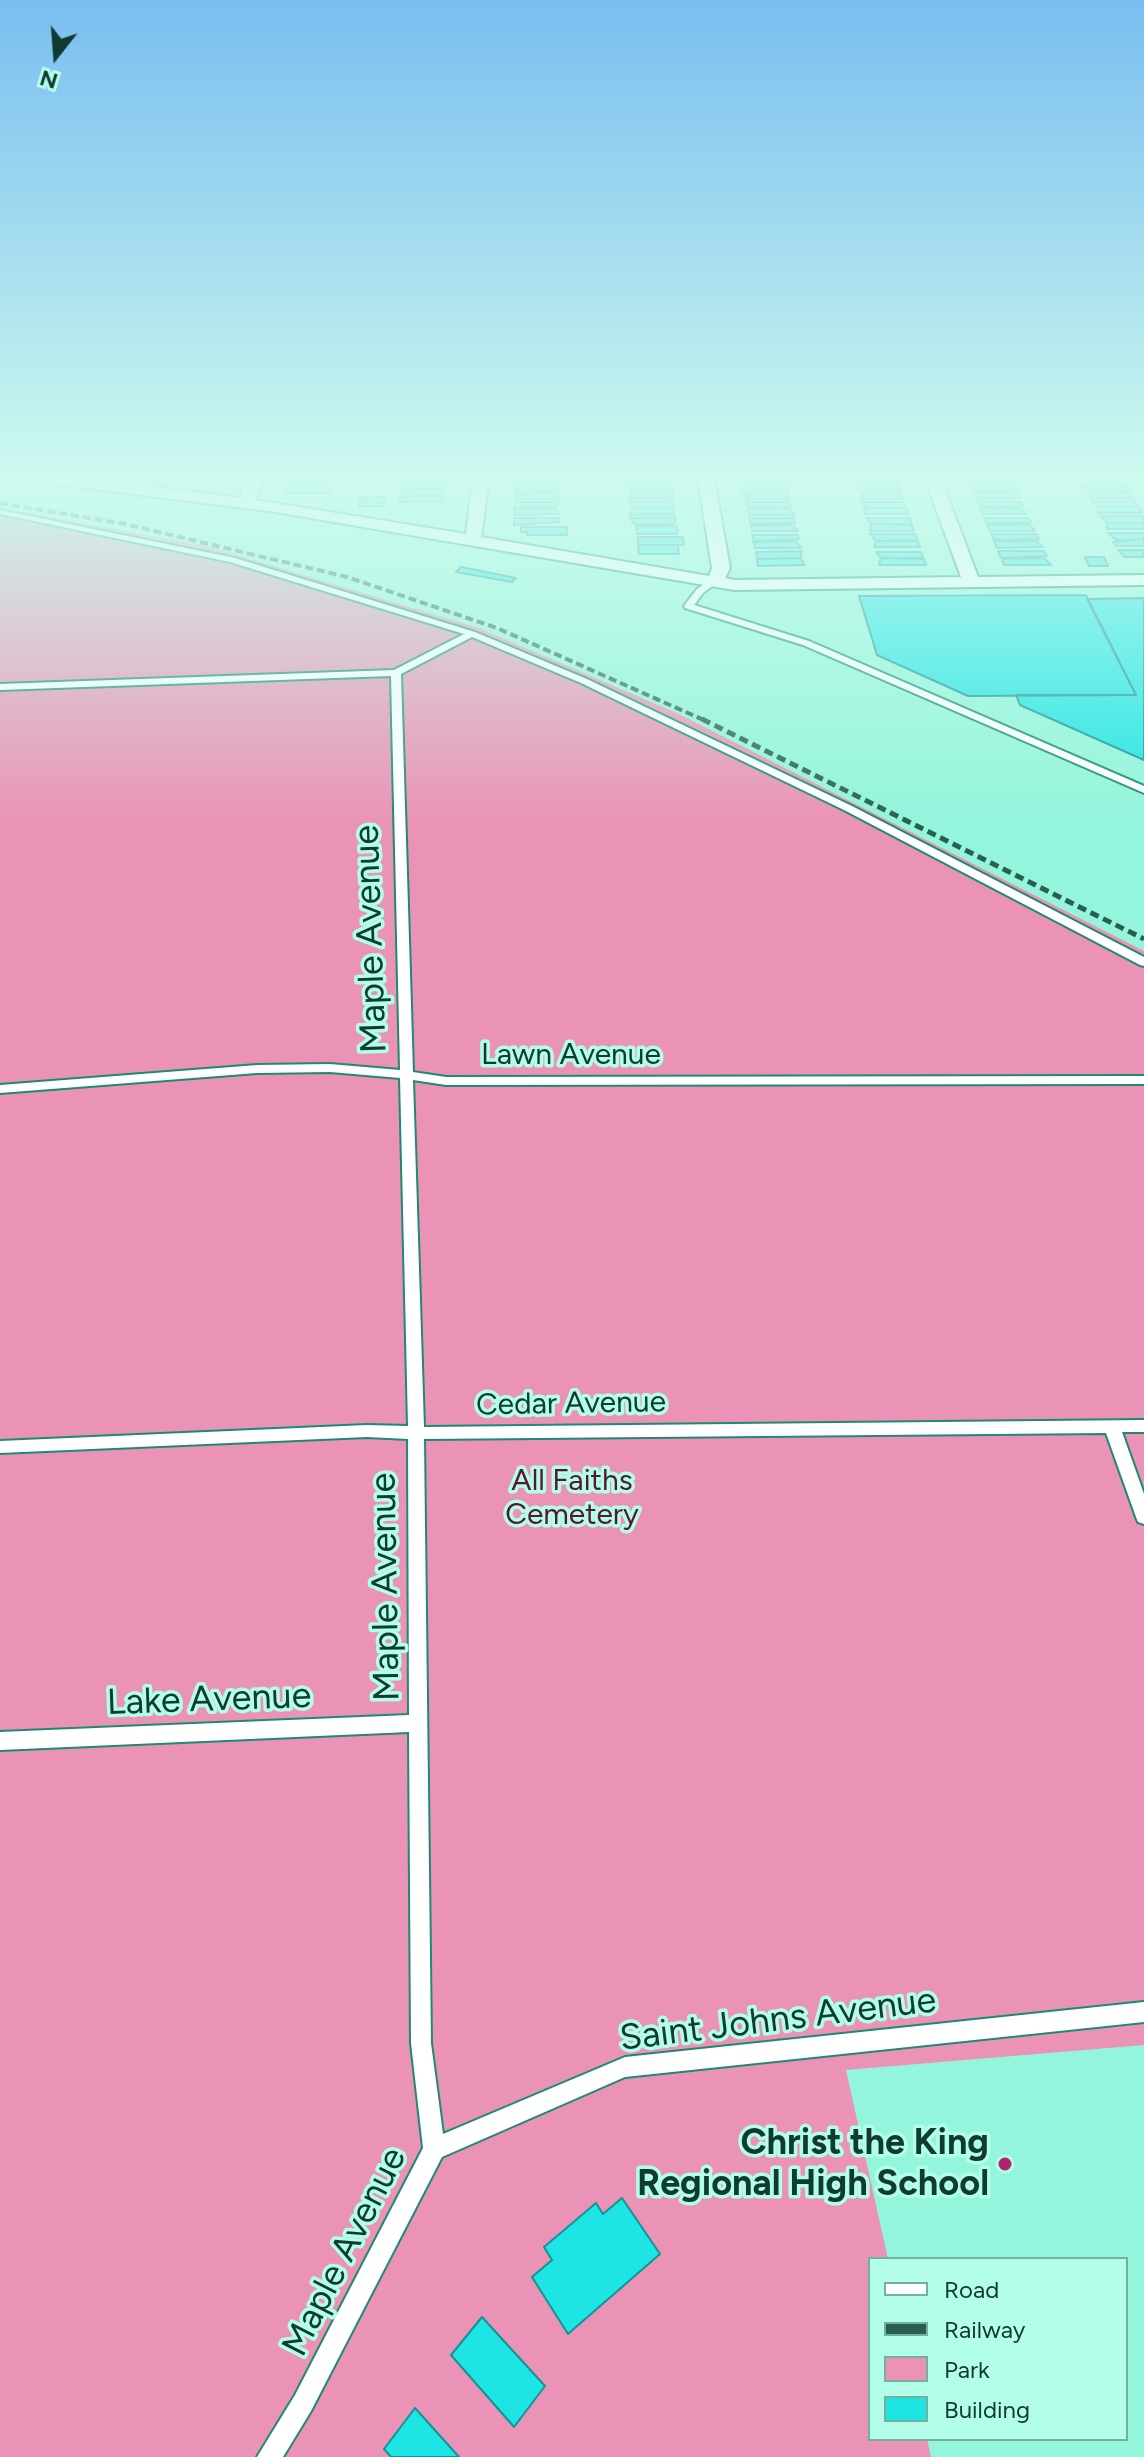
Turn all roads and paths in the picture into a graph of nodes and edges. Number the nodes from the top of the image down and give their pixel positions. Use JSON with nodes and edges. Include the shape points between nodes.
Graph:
{"nodes":[{"id":1,"x":341,"y":594,"type":"edge"},
{"id":2,"x":698,"y":594,"type":"edge"},
{"id":3,"x":472,"y":634,"type":"junction"},
{"id":4,"x":396,"y":673,"type":"junction"},
{"id":5,"x":0,"y":687,"type":"edge"},
{"id":6,"x":1144,"y":790,"type":"edge"},
{"id":7,"x":1144,"y":962,"type":"edge"},
{"id":8,"x":407,"y":1075,"type":"junction"},
{"id":9,"x":1144,"y":1080,"type":"edge"},
{"id":10,"x":0,"y":1089,"type":"edge"},
{"id":11,"x":1112,"y":1426,"type":"junction"},
{"id":12,"x":1144,"y":1426,"type":"edge"},
{"id":13,"x":416,"y":1433,"type":"junction"},
{"id":14,"x":0,"y":1447,"type":"edge"},
{"id":15,"x":1144,"y":1517,"type":"edge"},
{"id":16,"x":420,"y":1723,"type":"junction"},
{"id":17,"x":0,"y":1741,"type":"edge"},
{"id":18,"x":1144,"y":2012,"type":"edge"},
{"id":19,"x":434,"y":2149,"type":"junction"},
{"id":20,"x":269,"y":2457,"type":"edge"}],
"edges":[{"from":1,"to":3,"type":"lane"},
{"from":2,"to":6,"type":"lane","via":[[688,606],[806,643]]},
{"from":3,"to":4,"type":"lane"},
{"from":3,"to":7,"type":"lane","via":[[584,681],[834,801]]},
{"from":4,"to":5,"type":"lane"},
{"from":4,"to":8,"type":"lane","name":"Maple Avenue"},
{"from":8,"to":9,"type":"lane","name":"Lawn Avenue","via":[[446,1081]]},
{"from":8,"to":10,"type":"lane","name":"Lawn Avenue","via":[[257,1069]]},
{"from":8,"to":13,"type":"lane","name":"Maple Avenue"},
{"from":11,"to":12,"type":"lane","name":"Cedar Avenue"},
{"from":11,"to":13,"type":"lane","name":"Cedar Avenue"},
{"from":11,"to":15,"type":"lane"},
{"from":13,"to":14,"type":"lane","name":"Cedar Avenue"},
{"from":13,"to":16,"type":"lane","name":"Maple Avenue"},
{"from":16,"to":17,"type":"lane","name":"Lake Avenue"},
{"from":16,"to":19,"type":"lane","name":"Maple Avenue","via":[[421,2043]]},
{"from":18,"to":19,"type":"lane","name":"Saint Johns Avenue","via":[[625,2067]]},
{"from":19,"to":20,"type":"lane","name":"Maple Avenue","via":[[303,2403]]}]}
